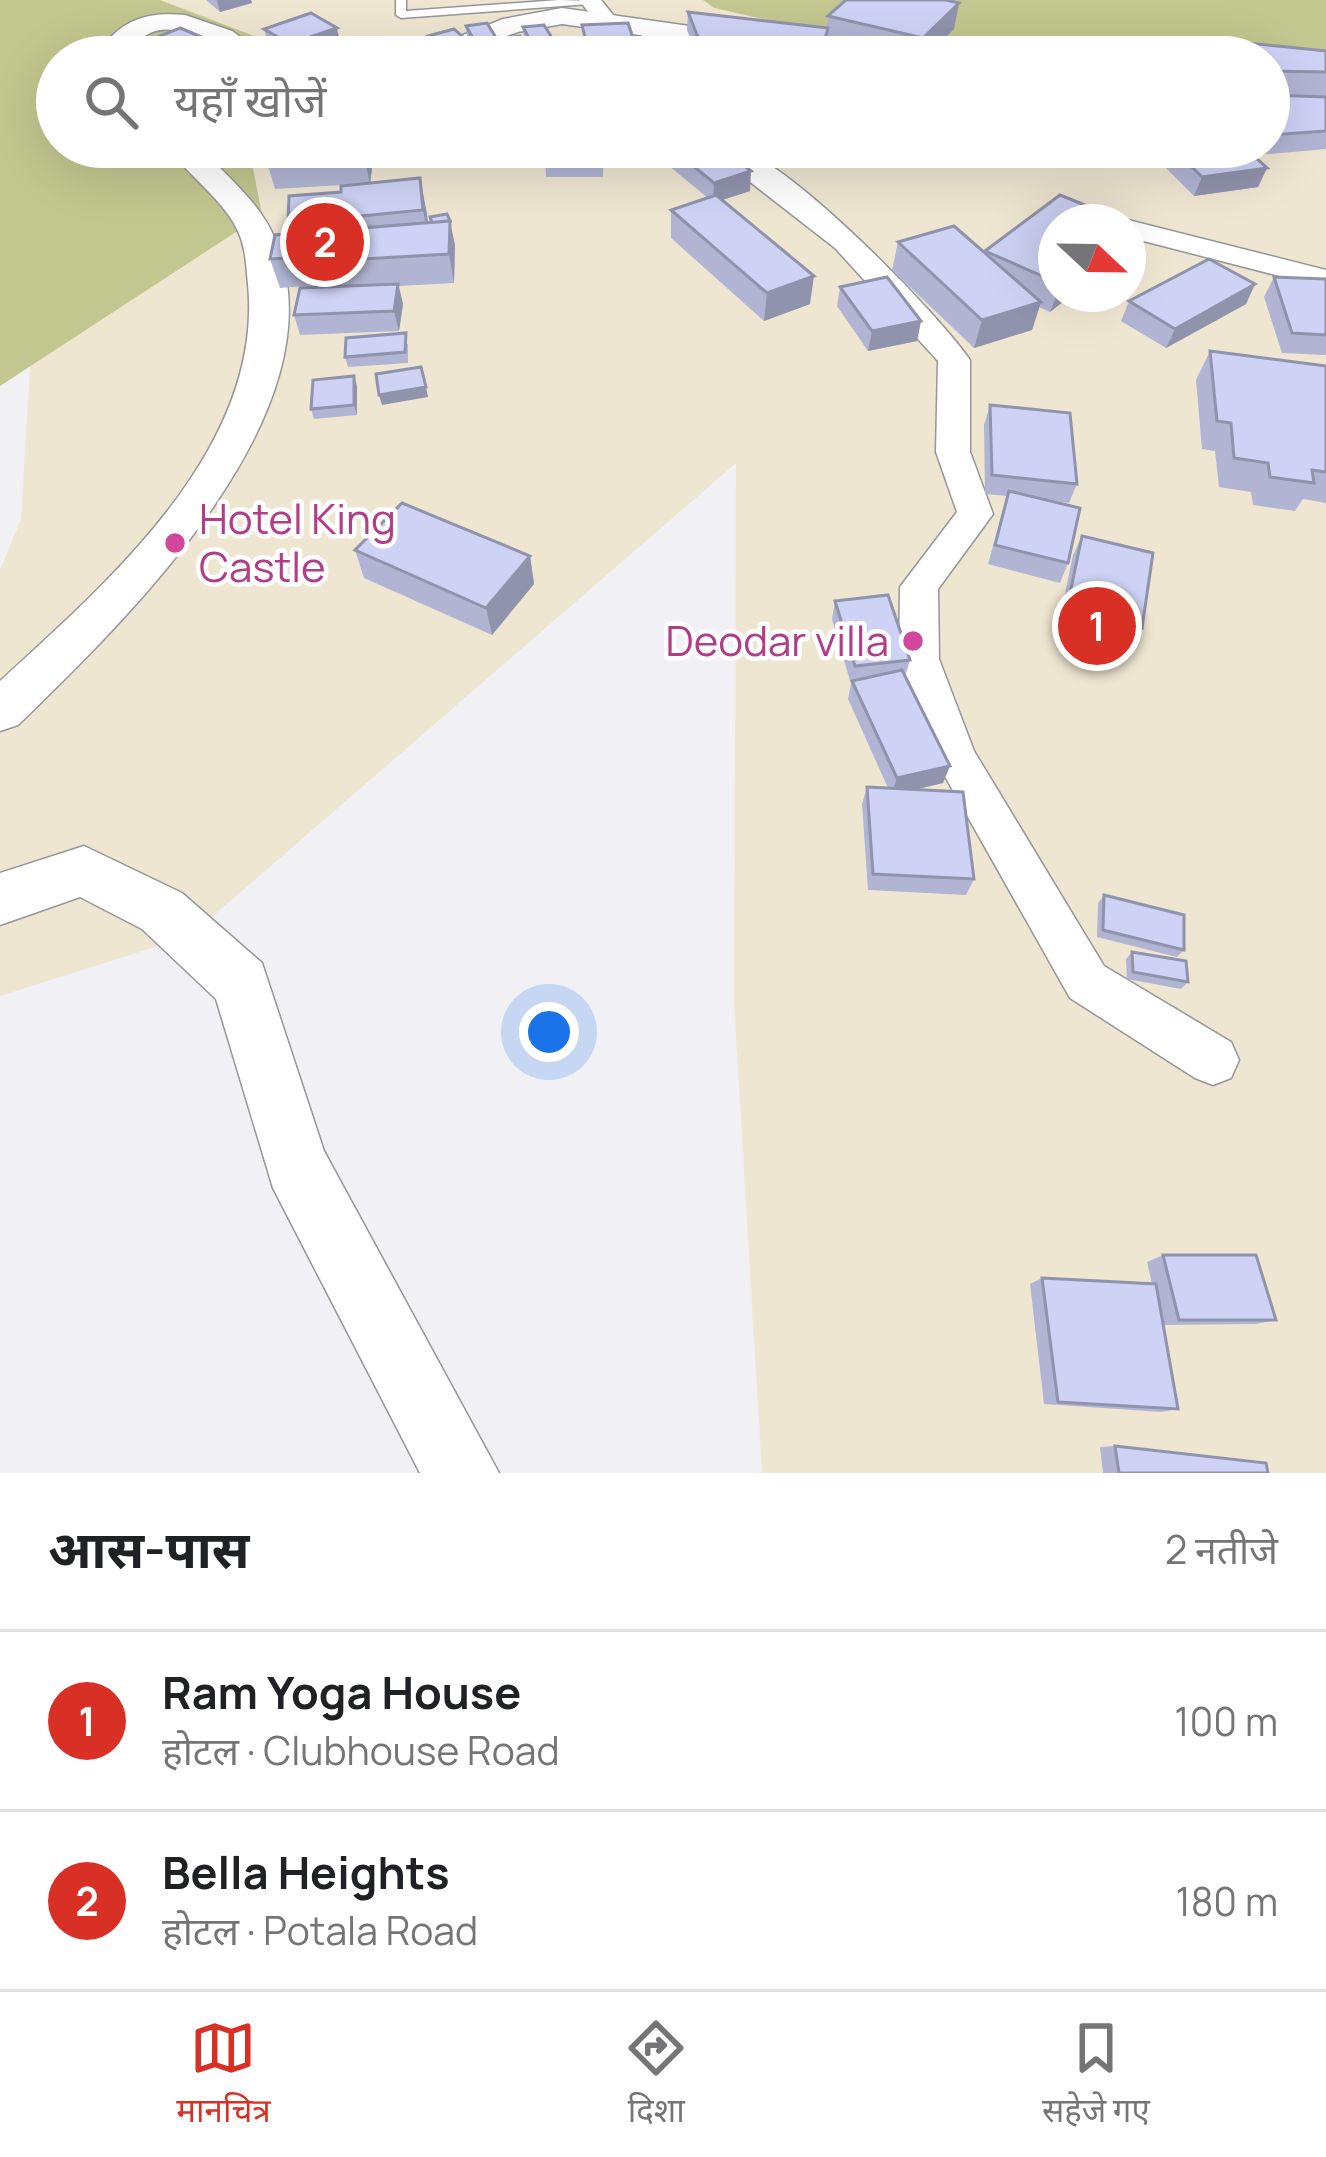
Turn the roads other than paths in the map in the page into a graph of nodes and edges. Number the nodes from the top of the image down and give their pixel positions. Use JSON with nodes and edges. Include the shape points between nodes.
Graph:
{"nodes":[{"id":1,"x":400,"y":0,"type":"edge"},
{"id":2,"x":596,"y":8,"type":"edge"},
{"id":3,"x":124,"y":36,"type":"edge"},
{"id":4,"x":222,"y":36,"type":"edge"},
{"id":5,"x":481,"y":36,"type":"edge"},
{"id":6,"x":643,"y":36,"type":"edge"},
{"id":7,"x":203,"y":168,"type":"edge"},
{"id":8,"x":755,"y":168,"type":"edge"},
{"id":9,"x":1146,"y":234,"type":"edge"},
{"id":10,"x":1326,"y":279,"type":"edge"},
{"id":11,"x":0,"y":711,"type":"edge"},
{"id":12,"x":0,"y":899,"type":"edge"},
{"id":13,"x":1213,"y":1060,"type":"dead end"},
{"id":14,"x":461,"y":1473,"type":"edge"}],
"edges":[{"from":1,"to":2,"type":"lane","via":[[401,15]]},
{"from":2,"to":5,"type":"street"},
{"from":2,"to":6,"type":"street"},
{"from":3,"to":4,"type":"street","via":[[151,21]]},
{"from":7,"to":11,"type":"street","via":[[261,244],[271,335],[221,470],[99,617]]},
{"from":8,"to":13,"type":"street","via":[[865,257],[954,360],[953,452],[975,514],[919,587],[919,659],[955,757],[1087,982]]},
{"from":9,"to":10,"type":"street"},
{"from":12,"to":14,"type":"street","via":[[84,871],[162,911],[241,983],[296,1165]]}]}
